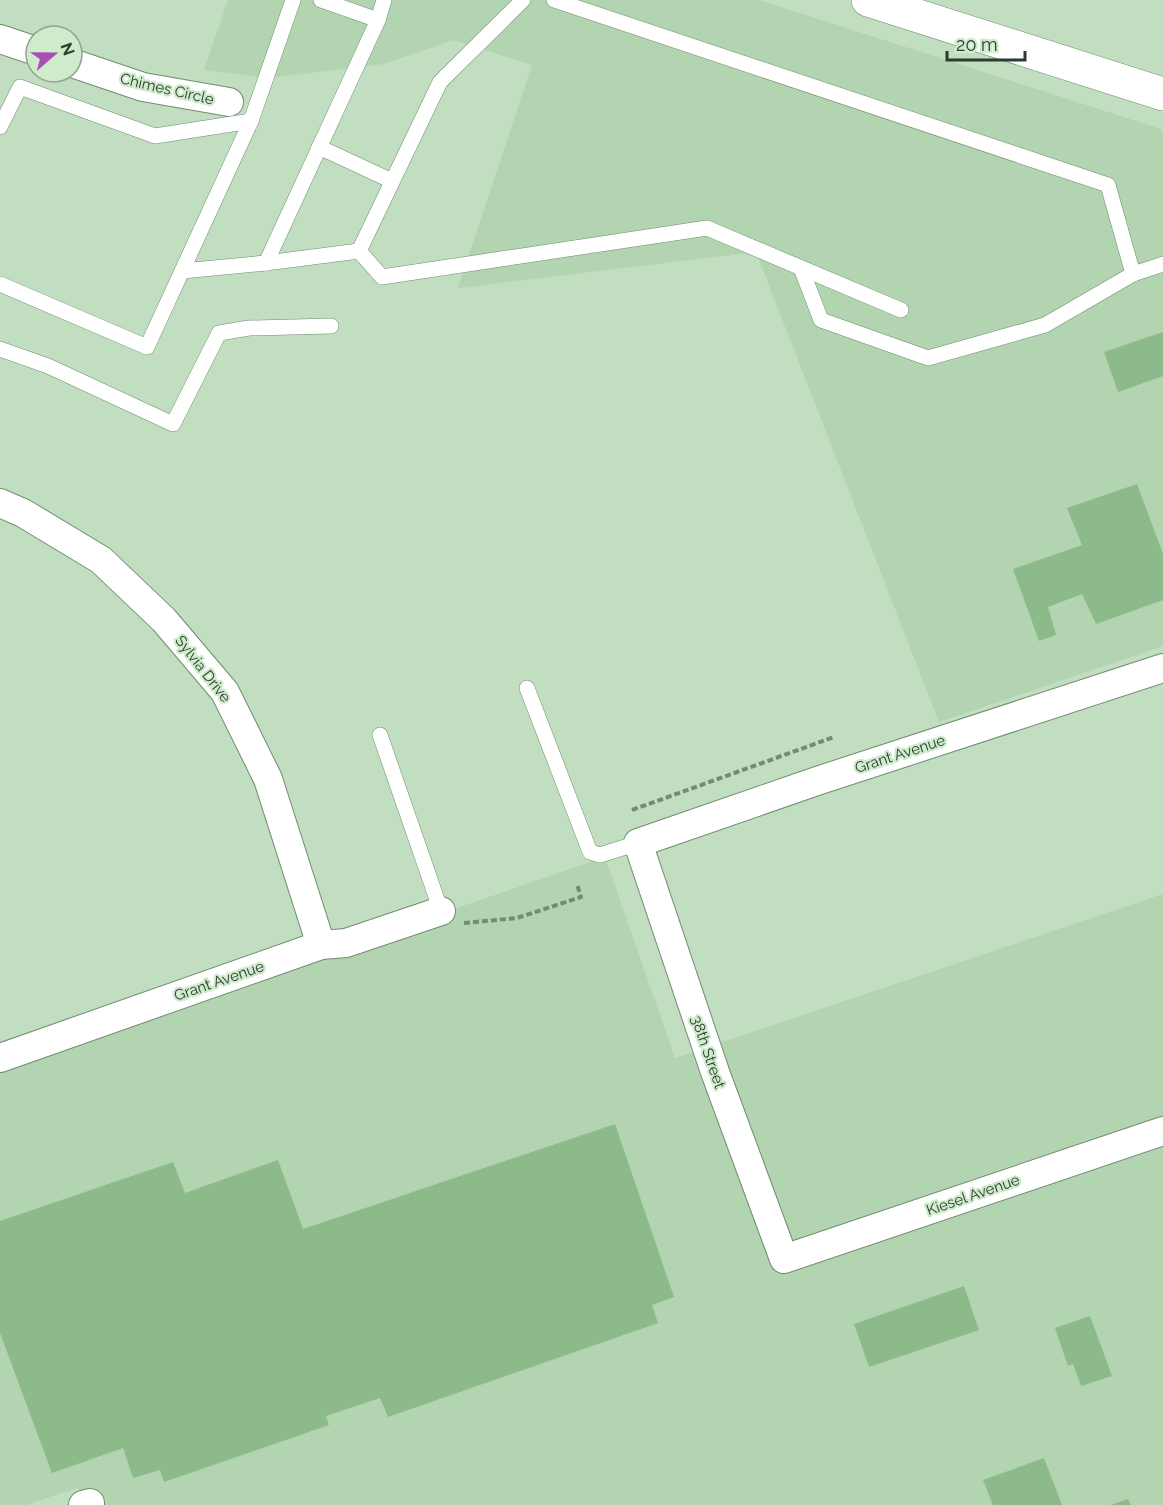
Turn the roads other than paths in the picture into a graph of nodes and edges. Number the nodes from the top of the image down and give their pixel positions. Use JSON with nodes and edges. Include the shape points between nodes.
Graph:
{"nodes":[{"id":1,"x":293,"y":0,"type":"edge"},
{"id":2,"x":321,"y":0,"type":"edge"},
{"id":3,"x":384,"y":0,"type":"edge"},
{"id":4,"x":523,"y":0,"type":"edge"},
{"id":5,"x":554,"y":0,"type":"edge"},
{"id":6,"x":868,"y":0,"type":"edge"},
{"id":7,"x":378,"y":20,"type":"junction"},
{"id":8,"x":0,"y":39,"type":"edge"},
{"id":9,"x":24,"y":47,"type":"edge"},
{"id":10,"x":84,"y":67,"type":"edge"},
{"id":11,"x":1163,"y":94,"type":"edge"},
{"id":12,"x":229,"y":102,"type":"dead end"},
{"id":13,"x":250,"y":121,"type":"junction"},
{"id":14,"x":0,"y":127,"type":"edge"},
{"id":15,"x":320,"y":147,"type":"junction"},
{"id":16,"x":392,"y":181,"type":"junction"},
{"id":17,"x":359,"y":251,"type":"junction"},
{"id":18,"x":266,"y":262,"type":"junction"},
{"id":19,"x":1163,"y":264,"type":"edge"},
{"id":20,"x":801,"y":268,"type":"junction"},
{"id":21,"x":182,"y":271,"type":"junction"},
{"id":22,"x":1133,"y":274,"type":"junction"},
{"id":23,"x":0,"y":284,"type":"edge"},
{"id":24,"x":902,"y":310,"type":"dead end"},
{"id":25,"x":331,"y":326,"type":"dead end"},
{"id":26,"x":0,"y":349,"type":"edge"},
{"id":27,"x":0,"y":503,"type":"edge"},
{"id":28,"x":1163,"y":668,"type":"edge"},
{"id":29,"x":527,"y":688,"type":"dead end"},
{"id":30,"x":380,"y":735,"type":"dead end"},
{"id":31,"x":638,"y":843,"type":"junction"},
{"id":32,"x":451,"y":917,"type":"joint"},
{"id":33,"x":321,"y":945,"type":"junction"},
{"id":34,"x":0,"y":1058,"type":"edge"},
{"id":35,"x":1163,"y":1131,"type":"edge"},
{"id":36,"x":784,"y":1259,"type":"joint"}],
"edges":[{"from":1,"to":13,"type":"lane"},
{"from":2,"to":7,"type":"lane"},
{"from":3,"to":7,"type":"lane"},
{"from":4,"to":16,"type":"lane","via":[[440,82]]},
{"from":5,"to":22,"type":"lane","via":[[1108,185]]},
{"from":6,"to":11,"type":"main road"},
{"from":7,"to":15,"type":"lane"},
{"from":8,"to":9,"type":"street"},
{"from":10,"to":12,"type":"street","name":"Chimes Circle","via":[[143,87]]},
{"from":13,"to":14,"type":"lane","via":[[155,136],[20,87]]},
{"from":13,"to":21,"type":"lane"},
{"from":15,"to":16,"type":"lane"},
{"from":15,"to":18,"type":"lane"},
{"from":16,"to":17,"type":"lane"},
{"from":17,"to":18,"type":"lane"},
{"from":17,"to":20,"type":"lane","via":[[382,277],[707,228]]},
{"from":18,"to":21,"type":"lane"},
{"from":19,"to":22,"type":"lane"},
{"from":20,"to":22,"type":"lane","via":[[822,320],[928,358],[1045,325]]},
{"from":20,"to":24,"type":"lane"},
{"from":21,"to":23,"type":"lane","via":[[147,347]]},
{"from":25,"to":26,"type":"lane","via":[[249,328],[219,333],[173,424],[48,366]]},
{"from":27,"to":33,"type":"street","name":"Sylvia Drive","via":[[101,560],[164,620],[225,692],[268,779]]},
{"from":28,"to":31,"type":"street","name":"Grant Avenue"},
{"from":29,"to":31,"type":"lane","via":[[591,852],[600,855]]},
{"from":30,"to":32,"type":"lane"},
{"from":31,"to":36,"type":"street","name":"38th Street","via":[[715,1072]]},
{"from":32,"to":33,"type":"street","name":"Grant Avenue","via":[[346,943]]},
{"from":33,"to":34,"type":"street","name":"Grant Avenue"},
{"from":35,"to":36,"type":"street","name":"Kiesel Avenue"}]}
